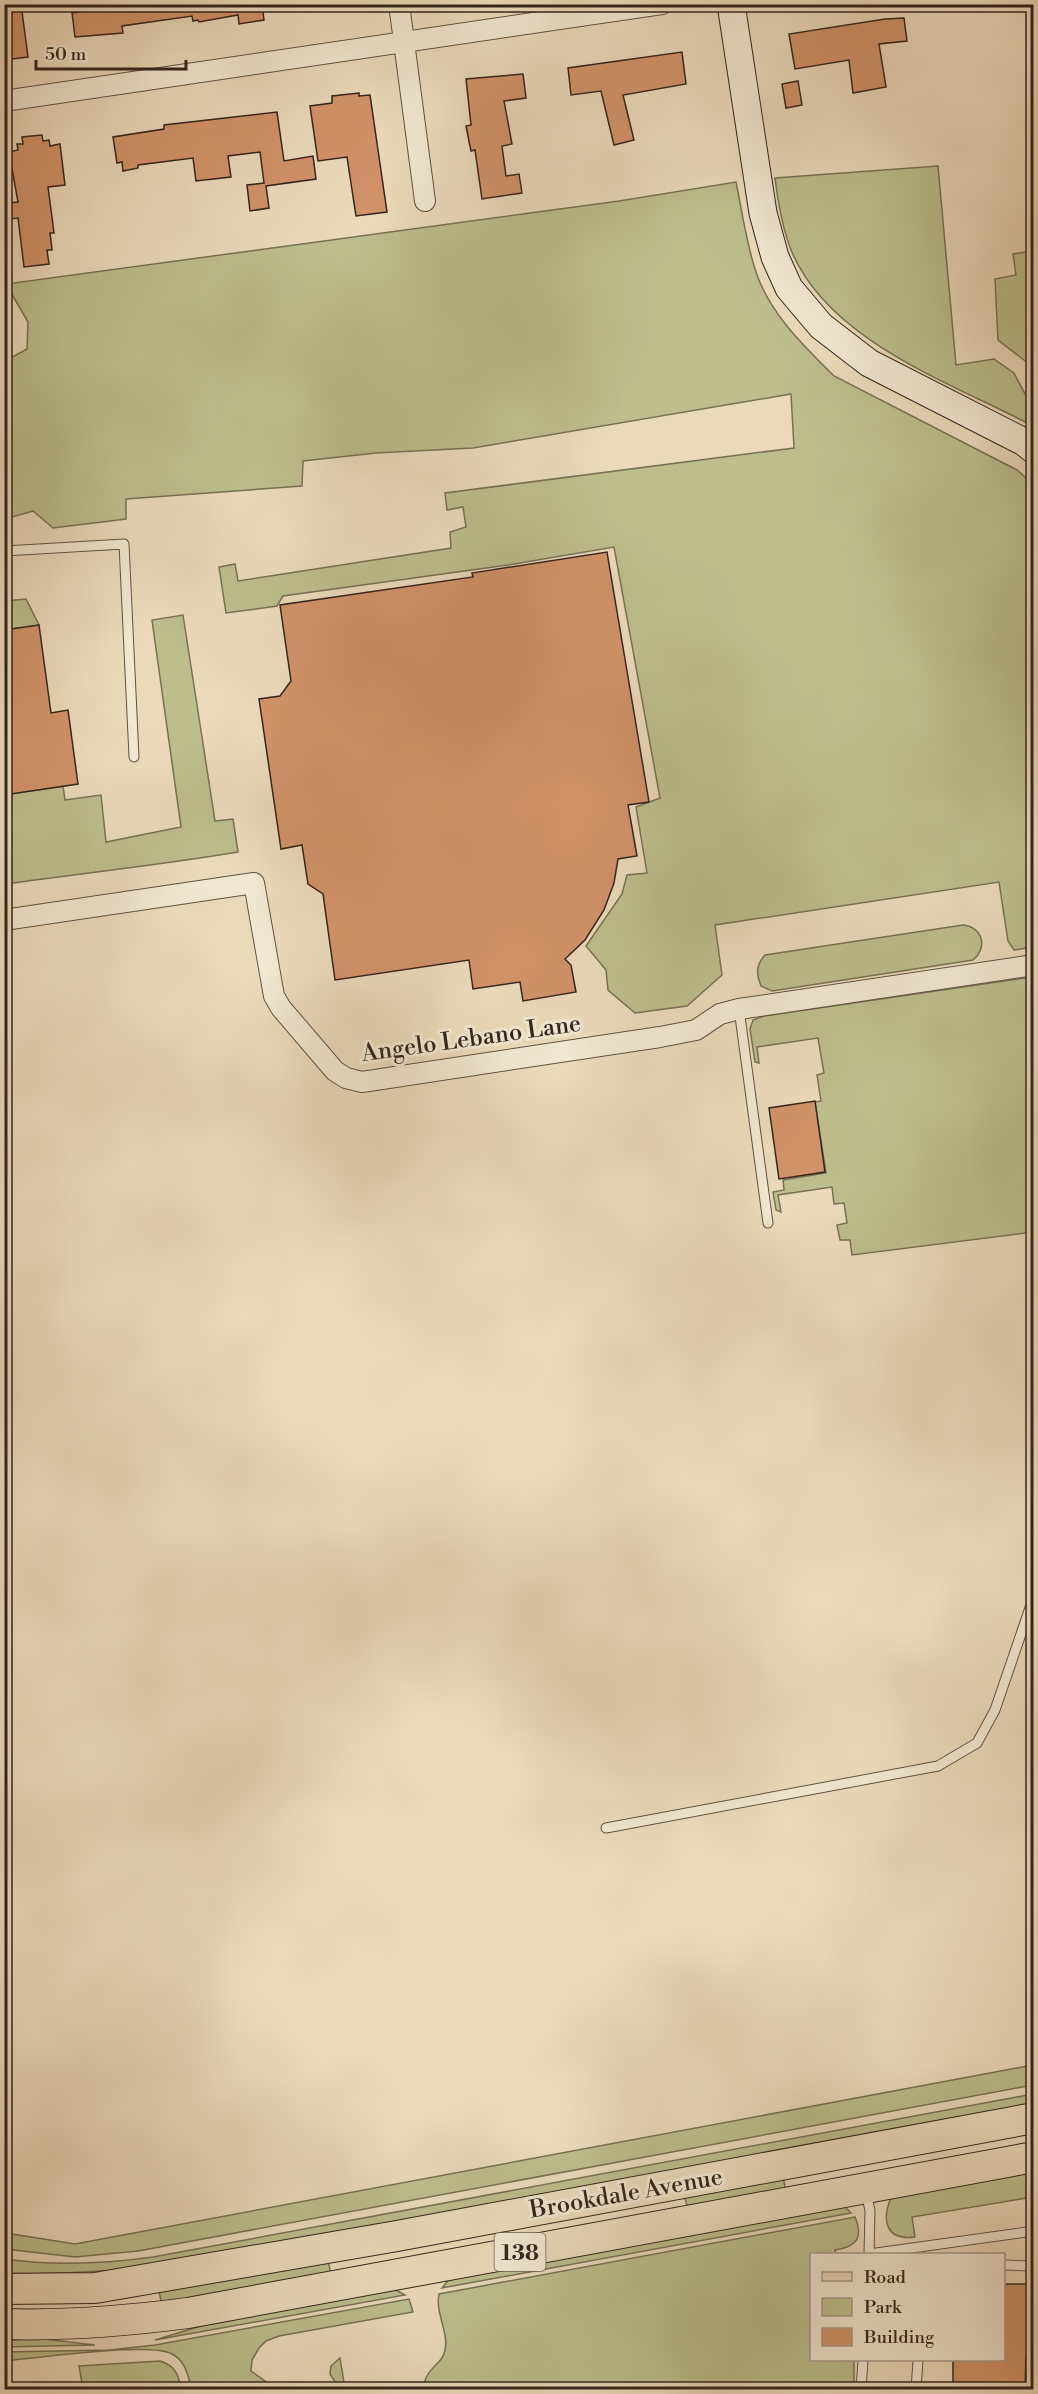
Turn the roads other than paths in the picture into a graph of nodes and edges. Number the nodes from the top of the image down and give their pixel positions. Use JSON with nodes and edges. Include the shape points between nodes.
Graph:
{"nodes":[{"id":1,"x":399,"y":4,"type":"edge"},
{"id":2,"x":662,"y":4,"type":"edge"},
{"id":3,"x":731,"y":4,"type":"edge"},
{"id":4,"x":404,"y":42,"type":"junction"},
{"id":5,"x":4,"y":101,"type":"edge"},
{"id":6,"x":424,"y":201,"type":"dead end"},
{"id":7,"x":1034,"y":450,"type":"edge"},
{"id":8,"x":4,"y":551,"type":"edge"},
{"id":9,"x":134,"y":757,"type":"dead end"},
{"id":10,"x":4,"y":920,"type":"edge"},
{"id":11,"x":1034,"y":965,"type":"edge"},
{"id":12,"x":739,"y":1009,"type":"junction"},
{"id":13,"x":768,"y":1223,"type":"dead end"},
{"id":14,"x":1034,"y":1596,"type":"edge"},
{"id":15,"x":606,"y":1828,"type":"dead end"},
{"id":16,"x":1034,"y":2118,"type":"edge"},
{"id":17,"x":1034,"y":2157,"type":"edge"},
{"id":18,"x":866,"y":2189,"type":"junction"},
{"id":19,"x":1034,"y":2231,"type":"edge"},
{"id":20,"x":924,"y":2251,"type":"edge"},
{"id":21,"x":869,"y":2253,"type":"edge"},
{"id":22,"x":887,"y":2253,"type":"edge"},
{"id":23,"x":1005,"y":2265,"type":"edge"},
{"id":24,"x":1034,"y":2266,"type":"edge"},
{"id":25,"x":4,"y":2289,"type":"edge"},
{"id":26,"x":4,"y":2324,"type":"edge"},
{"id":27,"x":863,"y":2361,"type":"edge"},
{"id":28,"x":918,"y":2361,"type":"edge"},
{"id":29,"x":861,"y":2390,"type":"edge"},
{"id":30,"x":916,"y":2390,"type":"edge"}],
"edges":[{"from":1,"to":4,"type":"street"},
{"from":2,"to":4,"type":"street"},
{"from":3,"to":7,"type":"street","via":[[763,213],[775,257],[789,288],[821,326],[868,363]]},
{"from":4,"to":5,"type":"street"},
{"from":4,"to":6,"type":"street"},
{"from":8,"to":9,"type":"lane","via":[[124,544]]},
{"from":10,"to":12,"type":"street","name":"Angelo Lebano Lane","via":[[254,883],[274,996],[335,1071],[362,1082],[696,1030],[720,1014]]},
{"from":11,"to":12,"type":"street","name":"Angelo Lebano Lane"},
{"from":12,"to":13,"type":"lane"},
{"from":14,"to":15,"type":"lane","via":[[995,1710],[977,1743],[938,1766]]},
{"from":16,"to":25,"type":"main road","name":"Brookdale Avenue","number":"138","via":[[95,2288]]},
{"from":17,"to":18,"type":"main road","name":"Brookdale Avenue","number":"138"},
{"from":18,"to":21,"type":"lane"},
{"from":18,"to":26,"type":"main road","name":"Brookdale Avenue","number":"138","via":[[188,2313],[119,2322]]},
{"from":19,"to":20,"type":"lane"},
{"from":20,"to":22,"type":"lane"},
{"from":23,"to":24,"type":"lane"},
{"from":27,"to":29,"type":"lane"},
{"from":28,"to":30,"type":"lane"}]}
